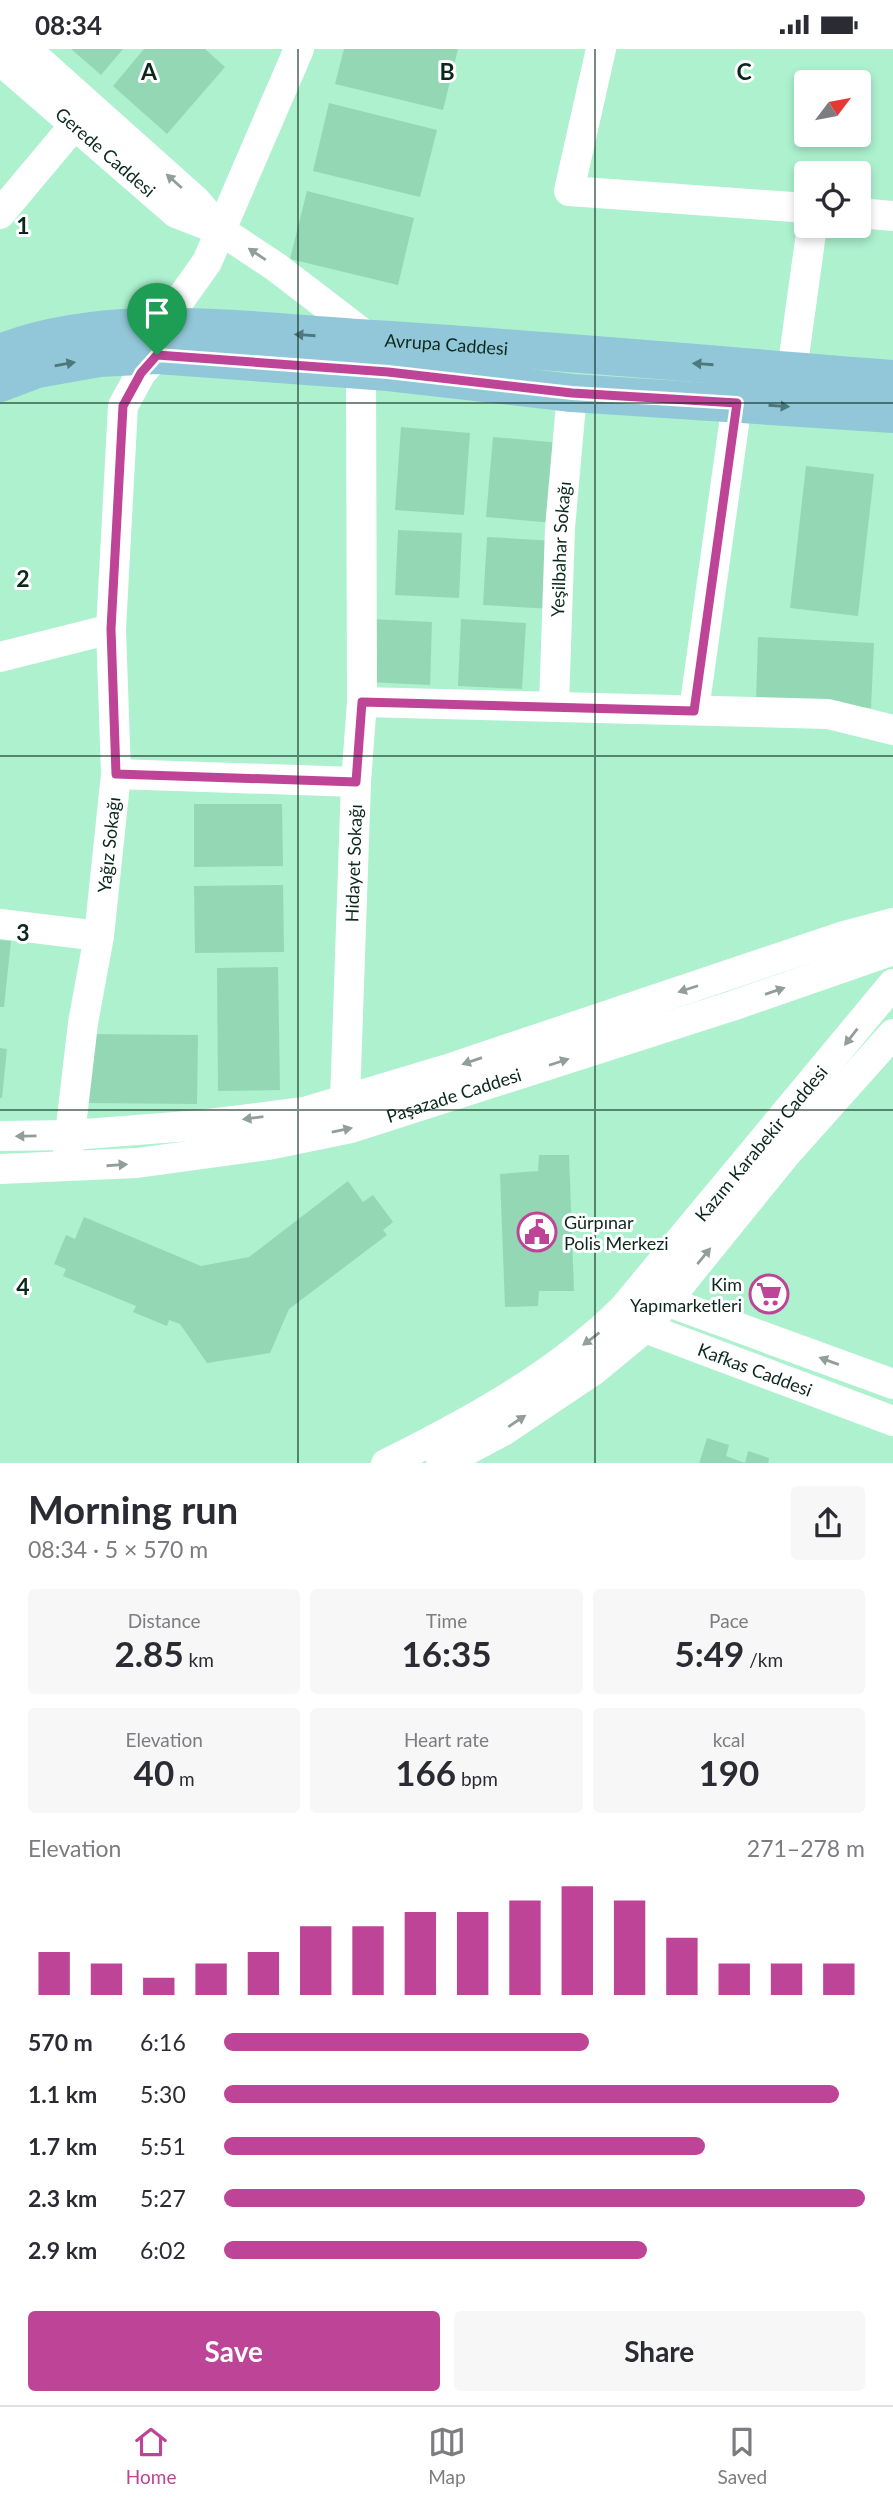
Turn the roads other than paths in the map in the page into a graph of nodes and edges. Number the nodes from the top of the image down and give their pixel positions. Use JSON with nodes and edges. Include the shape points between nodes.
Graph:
{"nodes":[{"id":1,"x":26,"y":49,"type":"edge"},
{"id":2,"x":299,"y":49,"type":"edge"},
{"id":3,"x":601,"y":49,"type":"edge"},
{"id":4,"x":0,"y":61,"type":"edge"},
{"id":5,"x":82,"y":115,"type":"junction"},
{"id":6,"x":794,"y":207,"type":"edge"},
{"id":7,"x":871,"y":213,"type":"edge"},
{"id":8,"x":0,"y":214,"type":"edge"},
{"id":9,"x":893,"y":216,"type":"edge"},
{"id":10,"x":220,"y":230,"type":"junction"},
{"id":11,"x":810,"y":238,"type":"edge"},
{"id":12,"x":158,"y":341,"type":"junction"},
{"id":13,"x":0,"y":353,"type":"edge"},
{"id":14,"x":366,"y":355,"type":"junction"},
{"id":15,"x":792,"y":371,"type":"junction"},
{"id":16,"x":893,"y":379,"type":"edge"},
{"id":17,"x":0,"y":383,"type":"edge"},
{"id":18,"x":572,"y":393,"type":"junction"},
{"id":19,"x":737,"y":403,"type":"junction"},
{"id":20,"x":893,"y":414,"type":"edge"},
{"id":21,"x":111,"y":629,"type":"junction"},
{"id":22,"x":0,"y":657,"type":"edge"},
{"id":23,"x":362,"y":702,"type":"junction"},
{"id":24,"x":554,"y":705,"type":"junction"},
{"id":25,"x":694,"y":711,"type":"junction"},
{"id":26,"x":893,"y":730,"type":"edge"},
{"id":27,"x":116,"y":774,"type":"junction"},
{"id":28,"x":356,"y":782,"type":"junction"},
{"id":29,"x":893,"y":923,"type":"edge"},
{"id":30,"x":0,"y":924,"type":"edge"},
{"id":31,"x":99,"y":936,"type":"junction"},
{"id":32,"x":893,"y":950,"type":"edge"},
{"id":33,"x":893,"y":984,"type":"edge"},
{"id":34,"x":893,"y":1034,"type":"edge"},
{"id":35,"x":345,"y":1101,"type":"junction"},
{"id":36,"x":72,"y":1135,"type":"junction"},
{"id":37,"x":0,"y":1136,"type":"edge"},
{"id":38,"x":65,"y":1168,"type":"junction"},
{"id":39,"x":0,"y":1169,"type":"edge"},
{"id":40,"x":667,"y":1303,"type":"junction"},
{"id":41,"x":636,"y":1309,"type":"junction"},
{"id":42,"x":893,"y":1384,"type":"edge"},
{"id":43,"x":893,"y":1421,"type":"edge"},
{"id":44,"x":450,"y":1454,"type":"edge"},
{"id":45,"x":392,"y":1463,"type":"edge"}],
"edges":[{"from":1,"to":5,"type":"street","name":"Gerede Caddesi"},
{"from":2,"to":10,"type":"street","name":"Yağız Sokağı"},
{"from":3,"to":6,"type":"street","via":[[569,191]]},
{"from":4,"to":5,"type":"street","name":"Gerede Caddesi"},
{"from":5,"to":8,"type":"street"},
{"from":5,"to":10,"type":"street","name":"Gerede Caddesi","via":[[176,213]]},
{"from":7,"to":9,"type":"street"},
{"from":10,"to":12,"type":"street","name":"Yağız Sokağı","via":[[207,262]]},
{"from":14,"to":10,"type":"street","name":"Gerede Caddesi","one_way":true,"via":[[276,267]]},
{"from":11,"to":15,"type":"street"},
{"from":12,"to":13,"type":"main road","name":"Avrupa Caddesi","via":[[120,328],[61,335]]},
{"from":12,"to":14,"type":"main road","name":"Avrupa Caddesi"},
{"from":17,"to":12,"type":"main road","name":"Avrupa Caddesi","one_way":true,"via":[[37,369]]},
{"from":12,"to":21,"type":"street","name":"Yağız Sokağı","via":[[123,406]]},
{"from":15,"to":14,"type":"main road","name":"Avrupa Caddesi","one_way":true},
{"from":14,"to":18,"type":"main road","name":"Avrupa Caddesi"},
{"from":14,"to":23,"type":"street","name":"Hidayet Sokağı"},
{"from":15,"to":16,"type":"main road","name":"Avrupa Caddesi"},
{"from":18,"to":19,"type":"main road","name":"Avrupa Caddesi"},
{"from":18,"to":24,"type":"street","name":"Yeşilbahar Sokağı","via":[[560,529]]},
{"from":19,"to":20,"type":"main road","name":"Avrupa Caddesi","one_way":true},
{"from":19,"to":25,"type":"street"},
{"from":21,"to":22,"type":"street"},
{"from":21,"to":27,"type":"street","name":"Yağız Sokağı"},
{"from":23,"to":24,"type":"street"},
{"from":23,"to":28,"type":"street","name":"Hidayet Sokağı"},
{"from":24,"to":25,"type":"street"},
{"from":25,"to":26,"type":"street","via":[[828,715]]},
{"from":27,"to":28,"type":"street"},
{"from":27,"to":31,"type":"street","name":"Yağız Sokağı"},
{"from":28,"to":35,"type":"street","name":"Hidayet Sokağı"},
{"from":29,"to":35,"type":"street","name":"Paşazade Caddesi","one_way":true},
{"from":30,"to":31,"type":"street"},
{"from":31,"to":36,"type":"street","name":"Yağız Sokağı","via":[[83,1023]]},
{"from":38,"to":32,"type":"street","name":"Paşazade Caddesi","one_way":true,"via":[[202,1154],[351,1128]]},
{"from":33,"to":41,"type":"street","name":"Kazım Karabekir Caddesi","one_way":true},
{"from":40,"to":34,"type":"street","one_way":true,"via":[[785,1155]]},
{"from":35,"to":36,"type":"street","name":"Paşazade Caddesi","one_way":true,"via":[[304,1112]]},
{"from":36,"to":37,"type":"street","name":"Paşazade Caddesi","one_way":true},
{"from":36,"to":38,"type":"street","name":"Yağız Sokağı"},
{"from":38,"to":39,"type":"street","name":"Paşazade Caddesi"},
{"from":40,"to":41,"type":"street","name":"Kafkas Caddesi"},
{"from":42,"to":40,"type":"street","name":"Kafkas Caddesi","one_way":true},
{"from":41,"to":43,"type":"street","name":"Kafkas Caddesi"},
{"from":41,"to":44,"type":"street","name":"Kazım Karabekir Caddesi","via":[[594,1370],[503,1431]]},
{"from":44,"to":45,"type":"street"}]}
